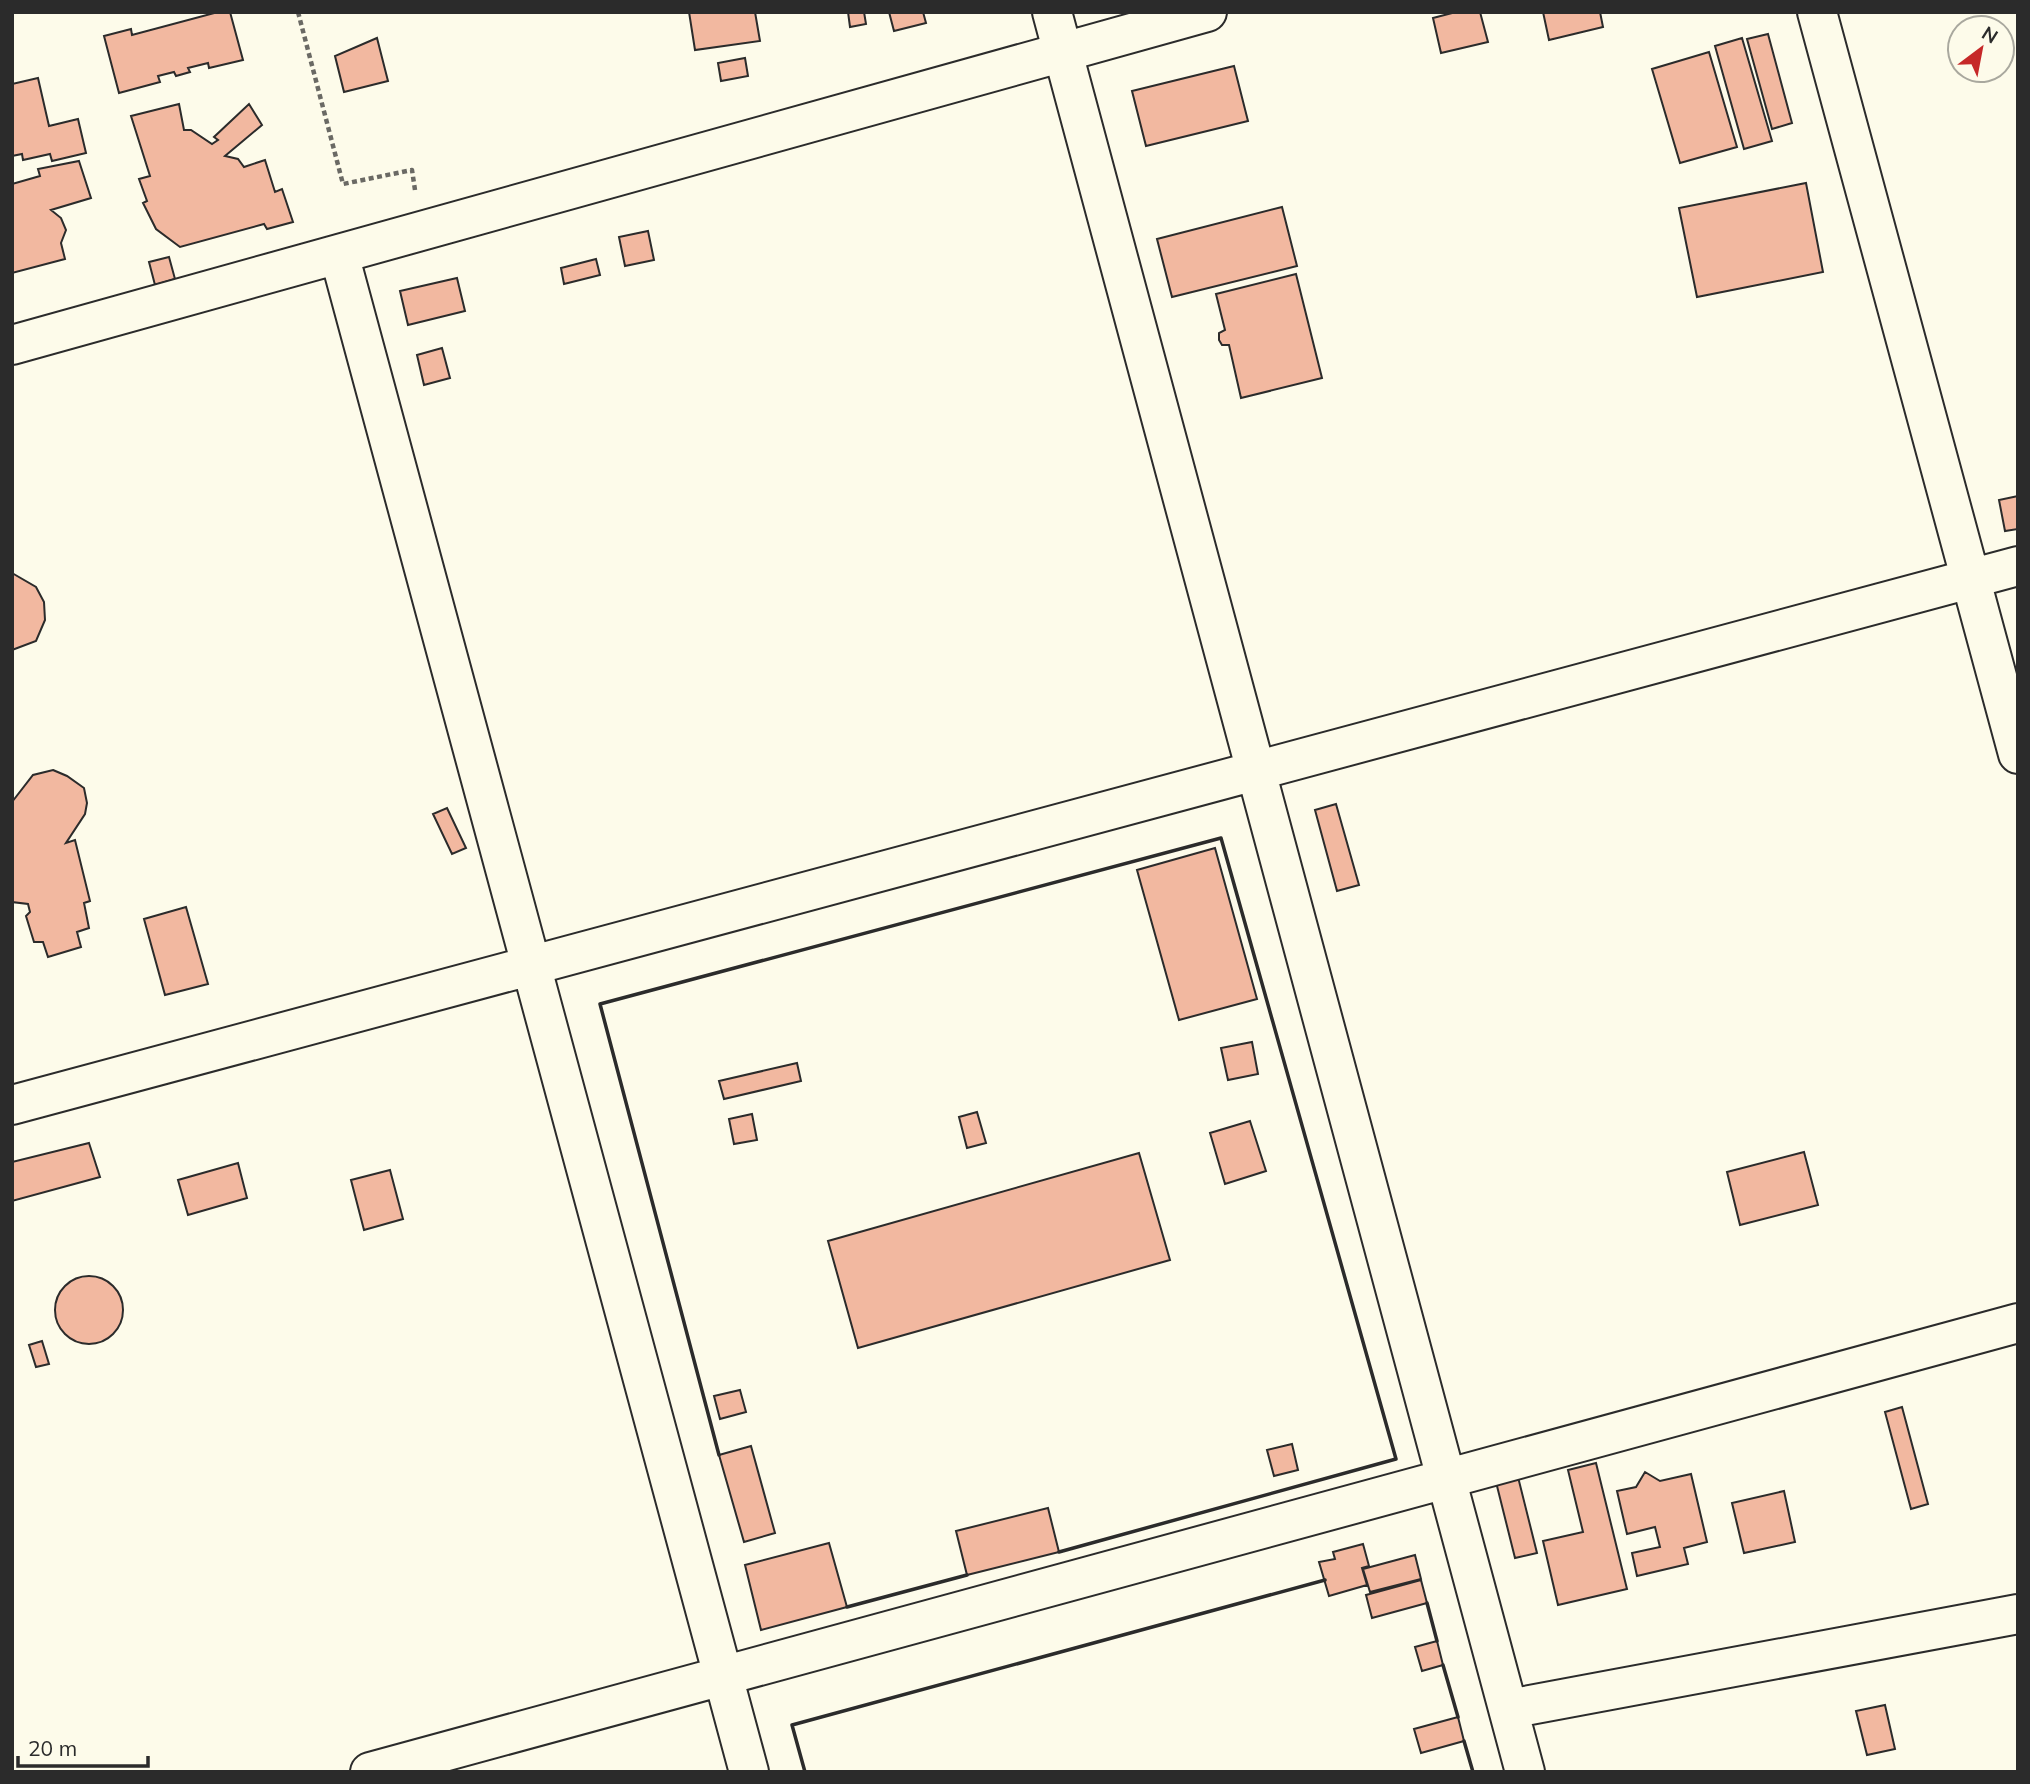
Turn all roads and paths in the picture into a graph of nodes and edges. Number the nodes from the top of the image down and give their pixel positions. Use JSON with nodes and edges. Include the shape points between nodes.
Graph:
{"nodes":[{"id":1,"x":298,"y":12,"type":"edge"},
{"id":2,"x":1052,"y":12,"type":"edge"},
{"id":3,"x":1207,"y":12,"type":"edge"},
{"id":4,"x":1817,"y":12,"type":"edge"},
{"id":5,"x":1062,"y":53,"type":"junction"},
{"id":6,"x":423,"y":230,"type":"junction"},
{"id":7,"x":339,"y":254,"type":"junction"},
{"id":8,"x":12,"y":345,"type":"edge"},
{"id":9,"x":2018,"y":566,"type":"edge"},
{"id":10,"x":1970,"y":579,"type":"junction"},
{"id":11,"x":2018,"y":754,"type":"edge"},
{"id":12,"x":1256,"y":771,"type":"junction"},
{"id":13,"x":531,"y":966,"type":"junction"},
{"id":14,"x":12,"y":1105,"type":"edge"},
{"id":15,"x":2018,"y":1323,"type":"edge"},
{"id":16,"x":1447,"y":1479,"type":"junction"},
{"id":17,"x":2018,"y":1614,"type":"edge"},
{"id":18,"x":723,"y":1675,"type":"junction"},
{"id":19,"x":1508,"y":1709,"type":"junction"},
{"id":20,"x":370,"y":1772,"type":"edge"},
{"id":21,"x":749,"y":1772,"type":"edge"},
{"id":22,"x":1525,"y":1772,"type":"edge"}],
"edges":[{"from":1,"to":6,"type":"path","via":[[343,184],[412,170]]},
{"from":2,"to":5,"type":"street"},
{"from":3,"to":5,"type":"street"},
{"from":4,"to":10,"type":"street"},
{"from":5,"to":6,"type":"street"},
{"from":5,"to":12,"type":"street"},
{"from":6,"to":7,"type":"street"},
{"from":7,"to":8,"type":"street"},
{"from":7,"to":13,"type":"street"},
{"from":9,"to":10,"type":"street"},
{"from":10,"to":11,"type":"street"},
{"from":10,"to":12,"type":"street"},
{"from":12,"to":13,"type":"street"},
{"from":12,"to":16,"type":"street"},
{"from":13,"to":14,"type":"street"},
{"from":13,"to":18,"type":"street"},
{"from":15,"to":16,"type":"street"},
{"from":16,"to":18,"type":"street"},
{"from":16,"to":19,"type":"street"},
{"from":17,"to":19,"type":"street"},
{"from":18,"to":20,"type":"street"},
{"from":18,"to":21,"type":"street"},
{"from":19,"to":22,"type":"street"}]}
